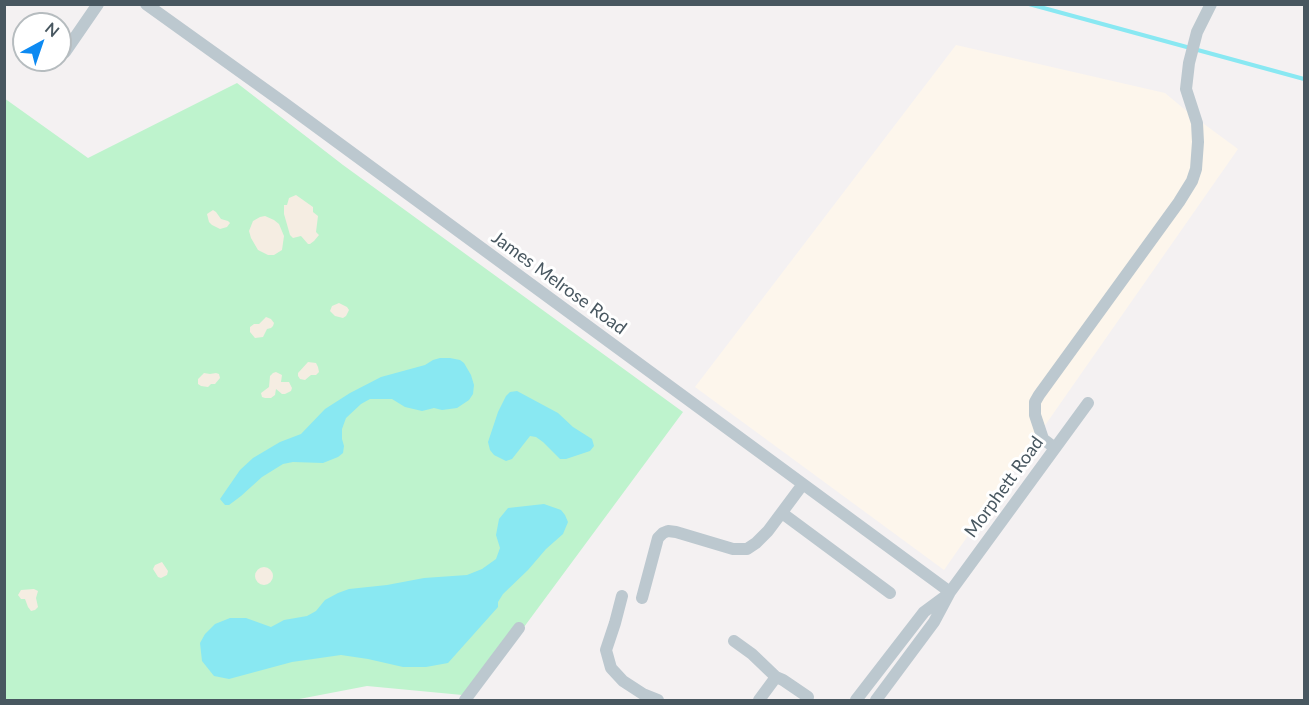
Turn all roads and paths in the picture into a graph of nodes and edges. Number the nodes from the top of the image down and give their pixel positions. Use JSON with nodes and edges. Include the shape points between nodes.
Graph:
{"nodes":[{"id":1,"x":98,"y":4,"type":"edge"},
{"id":2,"x":146,"y":4,"type":"edge"},
{"id":3,"x":1211,"y":4,"type":"edge"},
{"id":4,"x":72,"y":42,"type":"edge"},
{"id":5,"x":1088,"y":403,"type":"dead end"},
{"id":6,"x":1055,"y":448,"type":"junction"},
{"id":7,"x":802,"y":484,"type":"junction"},
{"id":8,"x":782,"y":513,"type":"junction"},
{"id":9,"x":950,"y":592,"type":"junction"},
{"id":10,"x":890,"y":593,"type":"dead end"},
{"id":11,"x":622,"y":596,"type":"dead end"},
{"id":12,"x":642,"y":598,"type":"dead end"},
{"id":13,"x":519,"y":628,"type":"dead end"},
{"id":14,"x":734,"y":641,"type":"dead end"},
{"id":15,"x":776,"y":677,"type":"junction"},
{"id":16,"x":808,"y":697,"type":"dead end"},
{"id":17,"x":860,"y":699,"type":"edge"},
{"id":18,"x":465,"y":700,"type":"edge"},
{"id":19,"x":658,"y":700,"type":"edge"},
{"id":20,"x":759,"y":700,"type":"edge"},
{"id":21,"x":876,"y":700,"type":"edge"}],
"edges":[{"from":1,"to":4,"type":"street"},
{"from":2,"to":7,"type":"street","name":"James Melrose Road"},
{"from":3,"to":6,"type":"street","via":[[1197,32],[1186,89],[1197,123],[1192,181],[1035,402],[1043,439]]},
{"from":5,"to":6,"type":"street","name":"Morphett Road"},
{"from":6,"to":9,"type":"street","name":"Morphett Road"},
{"from":7,"to":8,"type":"street"},
{"from":7,"to":9,"type":"street","name":"James Melrose Road"},
{"from":8,"to":10,"type":"street"},
{"from":8,"to":12,"type":"street","via":[[747,549],[733,549],[676,532],[663,533],[658,538]]},
{"from":9,"to":17,"type":"street","name":"Morphett Road","via":[[924,612]]},
{"from":9,"to":21,"type":"street","name":"Morphett Road","via":[[934,622]]},
{"from":11,"to":19,"type":"street","via":[[606,650],[611,668],[623,681]]},
{"from":13,"to":18,"type":"street"},
{"from":14,"to":15,"type":"street"},
{"from":15,"to":16,"type":"street"},
{"from":15,"to":20,"type":"street"}]}
